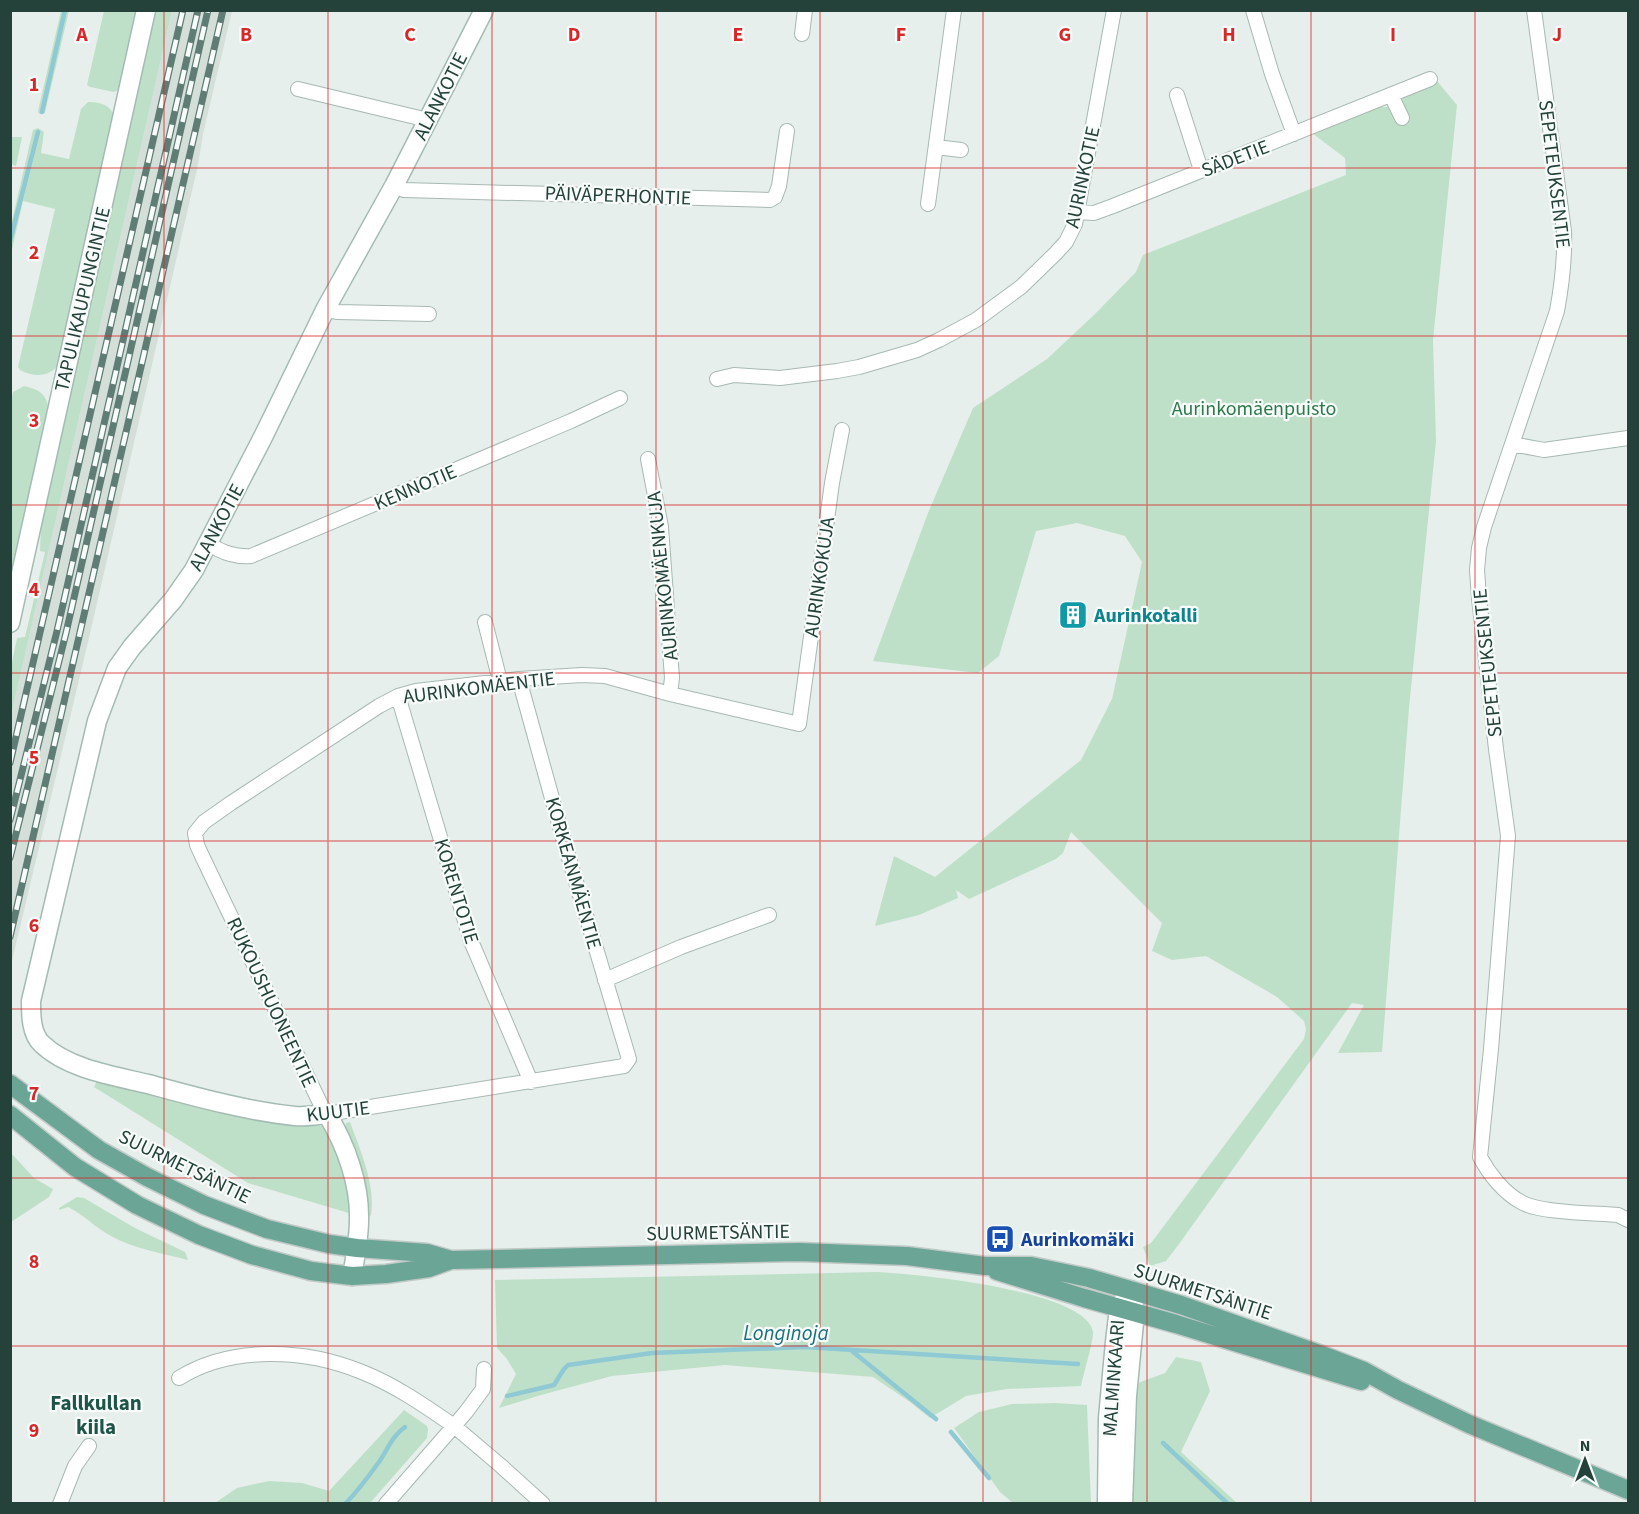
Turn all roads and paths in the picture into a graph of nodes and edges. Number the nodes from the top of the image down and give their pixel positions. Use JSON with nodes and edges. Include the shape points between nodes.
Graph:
{"nodes":[{"id":1,"x":146,"y":10,"type":"edge"},
{"id":2,"x":484,"y":10,"type":"edge"},
{"id":3,"x":805,"y":10,"type":"edge"},
{"id":4,"x":954,"y":10,"type":"edge"},
{"id":5,"x":1114,"y":10,"type":"edge"},
{"id":6,"x":1253,"y":10,"type":"edge"},
{"id":7,"x":1534,"y":11,"type":"edge"},
{"id":8,"x":802,"y":34,"type":"dead end"},
{"id":9,"x":1430,"y":79,"type":"dead end"},
{"id":10,"x":298,"y":89,"type":"dead end"},
{"id":11,"x":1177,"y":95,"type":"dead end"},
{"id":12,"x":1391,"y":95,"type":"junction"},
{"id":13,"x":1402,"y":118,"type":"dead end"},
{"id":14,"x":428,"y":120,"type":"junction"},
{"id":15,"x":787,"y":131,"type":"dead end"},
{"id":16,"x":1294,"y":134,"type":"junction"},
{"id":17,"x":936,"y":147,"type":"junction"},
{"id":18,"x":961,"y":150,"type":"dead end"},
{"id":19,"x":1201,"y":170,"type":"junction"},
{"id":20,"x":394,"y":186,"type":"junction"},
{"id":21,"x":928,"y":204,"type":"dead end"},
{"id":22,"x":1077,"y":212,"type":"junction"},
{"id":23,"x":326,"y":310,"type":"junction"},
{"id":24,"x":429,"y":314,"type":"dead end"},
{"id":25,"x":717,"y":380,"type":"dead end"},
{"id":26,"x":620,"y":398,"type":"dead end"},
{"id":27,"x":842,"y":430,"type":"dead end"},
{"id":28,"x":1629,"y":438,"type":"edge"},
{"id":29,"x":1512,"y":444,"type":"junction"},
{"id":30,"x":648,"y":459,"type":"dead end"},
{"id":31,"x":208,"y":544,"type":"junction"},
{"id":32,"x":485,"y":622,"type":"dead end"},
{"id":33,"x":10,"y":623,"type":"edge"},
{"id":34,"x":519,"y":679,"type":"junction"},
{"id":35,"x":500,"y":681,"type":"junction"},
{"id":36,"x":670,"y":694,"type":"junction"},
{"id":37,"x":398,"y":696,"type":"junction"},
{"id":38,"x":799,"y":724,"type":"joint"},
{"id":39,"x":195,"y":833,"type":"joint"},
{"id":40,"x":769,"y":915,"type":"dead end"},
{"id":41,"x":605,"y":980,"type":"junction"},
{"id":42,"x":57,"y":1056,"type":"joint"},
{"id":43,"x":624,"y":1066,"type":"joint"},
{"id":44,"x":531,"y":1082,"type":"junction"},
{"id":45,"x":16,"y":1089,"type":"edge"},
{"id":46,"x":327,"y":1114,"type":"junction"},
{"id":47,"x":10,"y":1115,"type":"edge"},
{"id":48,"x":1629,"y":1220,"type":"edge"},
{"id":49,"x":357,"y":1248,"type":"junction"},
{"id":50,"x":451,"y":1260,"type":"junction"},
{"id":51,"x":985,"y":1266,"type":"junction"},
{"id":52,"x":352,"y":1276,"type":"junction"},
{"id":53,"x":1130,"y":1290,"type":"junction"},
{"id":54,"x":1127,"y":1310,"type":"junction"},
{"id":55,"x":484,"y":1369,"type":"dead end"},
{"id":56,"x":179,"y":1378,"type":"dead end"},
{"id":57,"x":1398,"y":1390,"type":"junction"},
{"id":58,"x":454,"y":1426,"type":"junction"},
{"id":59,"x":89,"y":1446,"type":"dead end"},
{"id":60,"x":1629,"y":1491,"type":"edge"},
{"id":61,"x":60,"y":1503,"type":"edge"},
{"id":62,"x":386,"y":1503,"type":"edge"},
{"id":63,"x":543,"y":1503,"type":"edge"},
{"id":64,"x":1107,"y":1503,"type":"edge"},
{"id":65,"x":1123,"y":1503,"type":"edge"}],
"edges":[{"from":1,"to":33,"type":"street","name":"TAPULIKAUPUNGINTIE"},
{"from":2,"to":14,"type":"street","name":"ALANKOTIE"},
{"from":3,"to":8,"type":"street"},
{"from":4,"to":17,"type":"street"},
{"from":5,"to":22,"type":"street","name":"AURINKOTIE"},
{"from":6,"to":16,"type":"street"},
{"from":7,"to":29,"type":"street","name":"SEPETEUKSENTIE","via":[[1565,256],[1557,311]]},
{"from":9,"to":12,"type":"street","name":"SÄDETIE"},
{"from":10,"to":14,"type":"street"},
{"from":11,"to":19,"type":"street"},
{"from":12,"to":13,"type":"street"},
{"from":12,"to":16,"type":"street","name":"SÄDETIE"},
{"from":14,"to":20,"type":"street","name":"ALANKOTIE"},
{"from":15,"to":20,"type":"street","name":"PÄIVÄPERHONTIE","via":[[779,186],[770,200],[404,190]]},
{"from":16,"to":19,"type":"street","name":"SÄDETIE"},
{"from":17,"to":18,"type":"street"},
{"from":17,"to":21,"type":"street"},
{"from":19,"to":22,"type":"street","name":"SÄDETIE","via":[[1094,213]]},
{"from":20,"to":23,"type":"street","name":"ALANKOTIE"},
{"from":22,"to":25,"type":"street","name":"AURINKOTIE","via":[[1066,242],[1035,274],[976,320],[917,351],[837,371],[780,378],[734,375]]},
{"from":23,"to":24,"type":"street"},
{"from":23,"to":31,"type":"street","name":"ALANKOTIE"},
{"from":26,"to":31,"type":"street","name":"KENNOTIE","via":[[252,556],[220,552]]},
{"from":27,"to":38,"type":"street","name":"AURINKOKUJA"},
{"from":28,"to":29,"type":"street","via":[[1544,450]]},
{"from":29,"to":48,"type":"street","name":"SEPETEUKSENTIE","via":[[1484,527],[1477,570],[1508,836],[1480,1157],[1499,1183],[1521,1202],[1536,1208],[1618,1215]]},
{"from":30,"to":36,"type":"street","name":"AURINKOMÄENKUJA","via":[[661,527]]},
{"from":31,"to":42,"type":"street","name":"ALANKOTIE","via":[[173,600],[117,668],[97,721],[31,1001],[32,1022],[40,1042]]},
{"from":32,"to":35,"type":"street"},
{"from":34,"to":35,"type":"street","name":"AURINKOMÄENTIE"},
{"from":34,"to":36,"type":"street","name":"AURINKOMÄENTIE","via":[[605,676]]},
{"from":34,"to":41,"type":"street","name":"KORKEANMÄENTIE"},
{"from":35,"to":37,"type":"street","name":"AURINKOMÄENTIE"},
{"from":36,"to":38,"type":"street","name":"AURINKOMÄENTIE"},
{"from":37,"to":39,"type":"street","name":"AURINKOMÄENTIE","via":[[231,803]]},
{"from":37,"to":44,"type":"street","name":"KORENTOTIE","via":[[471,941]]},
{"from":39,"to":46,"type":"street","name":"RUKOUSHUONEENTIE","via":[[203,858]]},
{"from":40,"to":41,"type":"street"},
{"from":41,"to":43,"type":"street","name":"KORKEANMÄENTIE","via":[[629,1059]]},
{"from":42,"to":46,"type":"street","name":"KUUTIE","via":[[90,1069],[264,1112],[299,1117]]},
{"from":43,"to":44,"type":"street","name":"KUUTIE"},
{"from":44,"to":46,"type":"street","name":"KUUTIE"},
{"from":45,"to":49,"type":"main road","name":"SUURMETSÄNTIE","via":[[99,1150],[204,1205],[267,1229]]},
{"from":46,"to":49,"type":"street","name":"RUKOUSHUONEENTIE","via":[[337,1130],[355,1183]]},
{"from":47,"to":52,"type":"main road","name":"SUURMETSÄNTIE","via":[[75,1167],[138,1205],[199,1235],[311,1271]]},
{"from":49,"to":50,"type":"main road","name":"SUURMETSÄNTIE","via":[[427,1253]]},
{"from":49,"to":52,"type":"street","name":"RUKOUSHUONEENTIE"},
{"from":50,"to":51,"type":"main road","name":"SUURMETSÄNTIE","via":[[799,1252],[907,1256]]},
{"from":50,"to":52,"type":"main road","name":"SUURMETSÄNTIE","via":[[429,1268]]},
{"from":51,"to":53,"type":"main road","name":"SUURMETSÄNTIE","via":[[1031,1266]]},
{"from":51,"to":54,"type":"main road","name":"SUURMETSÄNTIE"},
{"from":53,"to":54,"type":"street","name":"MALMINKAARI"},
{"from":53,"to":57,"type":"main road","name":"SUURMETSÄNTIE","via":[[1322,1355],[1364,1371]]},
{"from":54,"to":57,"type":"main road","name":"SUURMETSÄNTIE"},
{"from":54,"to":64,"type":"street","name":"MALMINKAARI","via":[[1108,1418]]},
{"from":54,"to":65,"type":"street","name":"MALMINKAARI"},
{"from":55,"to":58,"type":"street","via":[[483,1389]]},
{"from":56,"to":58,"type":"street","via":[[195,1369],[237,1357],[309,1357],[363,1372]]},
{"from":57,"to":60,"type":"main road","name":"SUURMETSÄNTIE"},
{"from":58,"to":62,"type":"street"},
{"from":58,"to":63,"type":"street"},
{"from":59,"to":61,"type":"street","via":[[75,1466]]}]}
